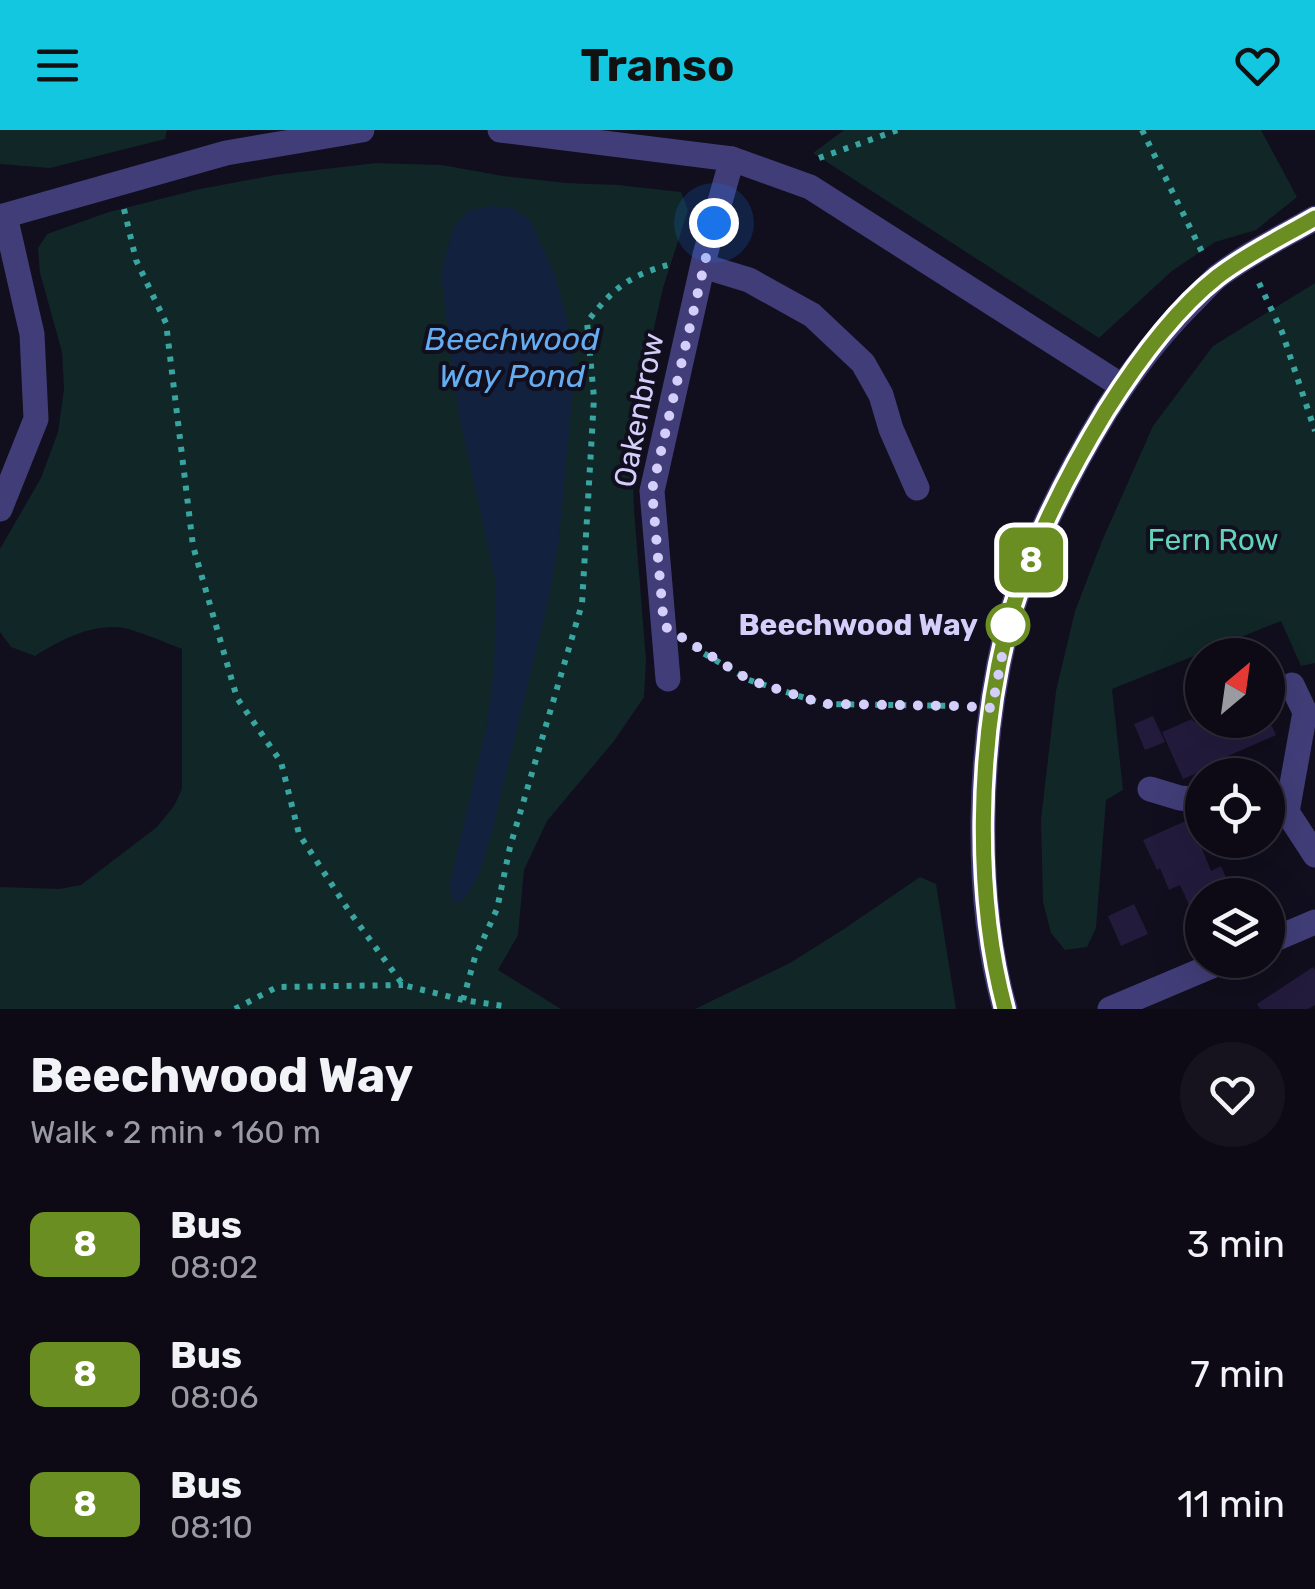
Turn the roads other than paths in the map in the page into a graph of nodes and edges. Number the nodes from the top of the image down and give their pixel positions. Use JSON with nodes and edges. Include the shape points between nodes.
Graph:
{"nodes":[{"id":1,"x":362,"y":130,"type":"edge"},
{"id":2,"x":500,"y":130,"type":"edge"},
{"id":3,"x":577,"y":135,"type":"edge"},
{"id":4,"x":223,"y":141,"type":"edge"},
{"id":5,"x":732,"y":159,"type":"junction"},
{"id":6,"x":2,"y":216,"type":"edge"},
{"id":7,"x":1315,"y":218,"type":"edge"},
{"id":8,"x":704,"y":261,"type":"junction"},
{"id":9,"x":1122,"y":386,"type":"junction"},
{"id":10,"x":917,"y":488,"type":"dead end"},
{"id":11,"x":0,"y":509,"type":"edge"},
{"id":12,"x":668,"y":680,"type":"dead end"},
{"id":13,"x":1292,"y":684,"type":"dead end"},
{"id":14,"x":1285,"y":782,"type":"edge"},
{"id":15,"x":1150,"y":789,"type":"dead end"},
{"id":16,"x":1185,"y":798,"type":"edge"},
{"id":17,"x":1285,"y":819,"type":"edge"},
{"id":18,"x":1315,"y":855,"type":"edge"},
{"id":19,"x":1315,"y":922,"type":"edge"},
{"id":20,"x":1285,"y":935,"type":"edge"},
{"id":21,"x":1185,"y":977,"type":"edge"},
{"id":22,"x":1006,"y":1009,"type":"edge"},
{"id":23,"x":1110,"y":1009,"type":"edge"}],
"edges":[{"from":1,"to":4,"type":"street"},
{"from":2,"to":3,"type":"street"},
{"from":3,"to":5,"type":"street"},
{"from":4,"to":6,"type":"street","via":[[117,184]]},
{"from":5,"to":8,"type":"street","name":"Oakenbrow"},
{"from":5,"to":9,"type":"street","via":[[810,188]]},
{"from":6,"to":11,"type":"street","via":[[32,334],[36,420]]},
{"from":7,"to":9,"type":"street","via":[[1215,279],[1160,334]]},
{"from":8,"to":10,"type":"street","via":[[812,315],[863,363]]},
{"from":8,"to":12,"type":"street","name":"Oakenbrow","via":[[652,490]]},
{"from":9,"to":22,"type":"street","via":[[1035,548],[1007,630],[992,708],[982,828]]},
{"from":13,"to":14,"type":"street","via":[[1305,712]]},
{"from":15,"to":16,"type":"street"},
{"from":17,"to":18,"type":"street"},
{"from":19,"to":20,"type":"street"},
{"from":21,"to":23,"type":"street"}]}
